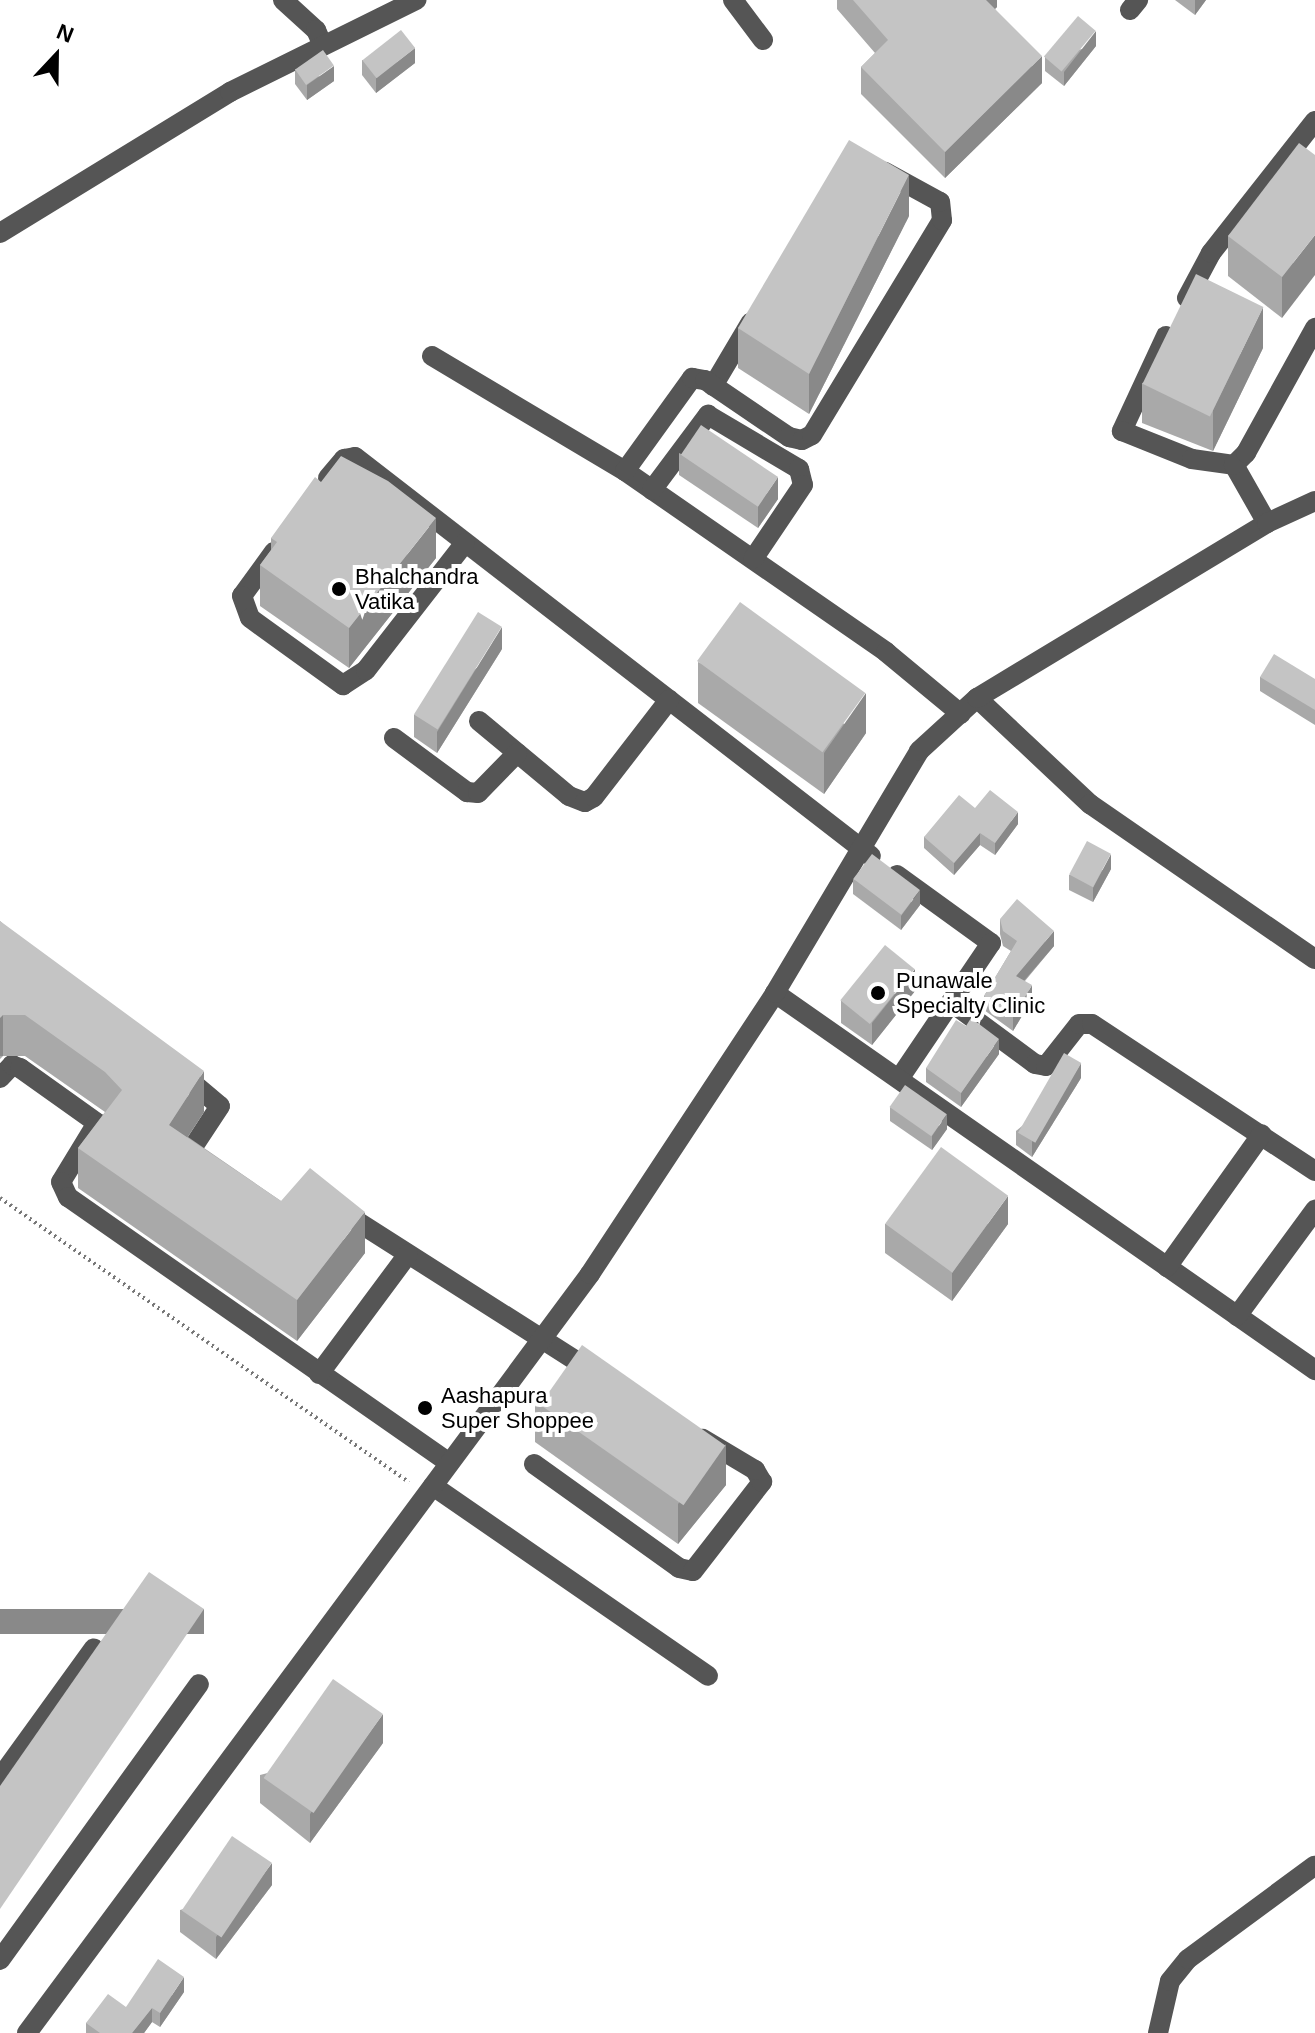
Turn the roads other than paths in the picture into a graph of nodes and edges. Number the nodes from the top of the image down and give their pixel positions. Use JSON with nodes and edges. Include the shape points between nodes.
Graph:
{"nodes":[{"id":1,"x":283,"y":0,"type":"edge"},
{"id":2,"x":416,"y":0,"type":"edge"},
{"id":3,"x":733,"y":0,"type":"edge"},
{"id":4,"x":763,"y":40,"type":"dead end"},
{"id":5,"x":323,"y":46,"type":"junction"},
{"id":6,"x":1315,"y":121,"type":"edge"},
{"id":7,"x":865,"y":161,"type":"edge"},
{"id":8,"x":0,"y":233,"type":"edge"},
{"id":9,"x":761,"y":304,"type":"edge"},
{"id":10,"x":1315,"y":328,"type":"edge"},
{"id":11,"x":432,"y":356,"type":"dead end"},
{"id":12,"x":713,"y":386,"type":"junction"},
{"id":13,"x":1234,"y":465,"type":"junction"},
{"id":14,"x":625,"y":471,"type":"junction"},
{"id":15,"x":652,"y":490,"type":"junction"},
{"id":16,"x":316,"y":494,"type":"edge"},
{"id":17,"x":1315,"y":501,"type":"edge"},
{"id":18,"x":1267,"y":523,"type":"junction"},
{"id":19,"x":288,"y":532,"type":"edge"},
{"id":20,"x":465,"y":543,"type":"junction"},
{"id":21,"x":753,"y":559,"type":"junction"},
{"id":22,"x":977,"y":698,"type":"junction"},
{"id":23,"x":669,"y":700,"type":"junction"},
{"id":24,"x":961,"y":714,"type":"junction"},
{"id":25,"x":479,"y":721,"type":"dead end"},
{"id":26,"x":394,"y":738,"type":"dead end"},
{"id":27,"x":517,"y":753,"type":"junction"},
{"id":28,"x":861,"y":848,"type":"junction"},
{"id":29,"x":1315,"y":959,"type":"edge"},
{"id":30,"x":775,"y":993,"type":"junction"},
{"id":31,"x":951,"y":1002,"type":"junction"},
{"id":32,"x":170,"y":1065,"type":"edge"},
{"id":33,"x":0,"y":1078,"type":"edge"},
{"id":34,"x":899,"y":1079,"type":"junction"},
{"id":35,"x":1262,"y":1134,"type":"junction"},
{"id":36,"x":1315,"y":1171,"type":"edge"},
{"id":37,"x":216,"y":1178,"type":"edge"},
{"id":38,"x":322,"y":1199,"type":"edge"},
{"id":39,"x":1315,"y":1210,"type":"edge"},
{"id":40,"x":1308,"y":1232,"type":"edge"},
{"id":41,"x":408,"y":1254,"type":"junction"},
{"id":42,"x":1167,"y":1267,"type":"junction"},
{"id":43,"x":1237,"y":1316,"type":"junction"},
{"id":44,"x":542,"y":1340,"type":"junction"},
{"id":45,"x":1315,"y":1370,"type":"edge"},
{"id":46,"x":319,"y":1374,"type":"junction"},
{"id":47,"x":608,"y":1381,"type":"edge"},
{"id":48,"x":688,"y":1430,"type":"edge"},
{"id":49,"x":450,"y":1463,"type":"junction"},
{"id":50,"x":534,"y":1464,"type":"dead end"},
{"id":51,"x":430,"y":1490,"type":"junction"},
{"id":52,"x":94,"y":1648,"type":"edge"},
{"id":53,"x":708,"y":1676,"type":"dead end"},
{"id":54,"x":199,"y":1684,"type":"dead end"},
{"id":55,"x":0,"y":1778,"type":"edge"},
{"id":56,"x":1314,"y":1866,"type":"edge"},
{"id":57,"x":0,"y":1960,"type":"edge"},
{"id":58,"x":27,"y":2033,"type":"edge"},
{"id":59,"x":1158,"y":2033,"type":"edge"}],
"edges":[{"from":1,"to":5,"type":"street","via":[[316,30]]},
{"from":2,"to":5,"type":"street"},
{"from":3,"to":4,"type":"street"},
{"from":5,"to":8,"type":"street","via":[[230,92]]},
{"from":6,"to":13,"type":"street","via":[[1211,253],[1121,424],[1129,436],[1164,449],[1215,465]]},
{"from":7,"to":12,"type":"street","via":[[940,202],[945,210],[812,435],[802,440],[789,437]]},
{"from":9,"to":12,"type":"street"},
{"from":10,"to":13,"type":"street","via":[[1246,453]]},
{"from":11,"to":14,"type":"street"},
{"from":12,"to":14,"type":"street","via":[[692,378],[682,386]]},
{"from":13,"to":18,"type":"street"},
{"from":14,"to":15,"type":"street"},
{"from":15,"to":21,"type":"street"},
{"from":15,"to":21,"type":"street","via":[[708,415],[799,469],[803,485]]},
{"from":16,"to":20,"type":"street","via":[[344,459],[355,457]]},
{"from":17,"to":18,"type":"street"},
{"from":18,"to":22,"type":"street"},
{"from":19,"to":20,"type":"street","via":[[242,596],[243,605],[250,618],[343,685],[366,670]]},
{"from":20,"to":23,"type":"street"},
{"from":21,"to":24,"type":"street","via":[[886,652]]},
{"from":22,"to":24,"type":"street"},
{"from":22,"to":29,"type":"street","via":[[1090,804]]},
{"from":23,"to":27,"type":"street","via":[[585,802],[569,796]]},
{"from":23,"to":28,"type":"street"},
{"from":24,"to":28,"type":"street","via":[[919,751]]},
{"from":25,"to":27,"type":"street"},
{"from":26,"to":27,"type":"street","via":[[467,792],[478,793]]},
{"from":28,"to":30,"type":"street"},
{"from":28,"to":31,"type":"street","via":[[991,943]]},
{"from":30,"to":34,"type":"street"},
{"from":30,"to":44,"type":"street"},
{"from":31,"to":34,"type":"street"},
{"from":31,"to":35,"type":"street","via":[[1035,1064],[1046,1066],[1079,1024],[1092,1024]]},
{"from":32,"to":37,"type":"street","via":[[220,1106],[188,1156]]},
{"from":33,"to":46,"type":"street","via":[[12,1065],[20,1068],[97,1123],[61,1182],[68,1197]]},
{"from":34,"to":42,"type":"street"},
{"from":35,"to":36,"type":"street"},
{"from":35,"to":42,"type":"street"},
{"from":38,"to":41,"type":"street"},
{"from":39,"to":40,"type":"street"},
{"from":40,"to":43,"type":"street"},
{"from":41,"to":44,"type":"street"},
{"from":41,"to":46,"type":"street"},
{"from":42,"to":43,"type":"street"},
{"from":43,"to":45,"type":"street"},
{"from":44,"to":47,"type":"street"},
{"from":44,"to":49,"type":"street"},
{"from":46,"to":49,"type":"street"},
{"from":48,"to":50,"type":"street","via":[[755,1470],[762,1482],[693,1571],[679,1568]]},
{"from":49,"to":51,"type":"street"},
{"from":51,"to":53,"type":"street"},
{"from":51,"to":58,"type":"street"},
{"from":52,"to":55,"type":"street"},
{"from":54,"to":57,"type":"street"},
{"from":56,"to":59,"type":"street","via":[[1188,1959],[1170,1981]]}]}
